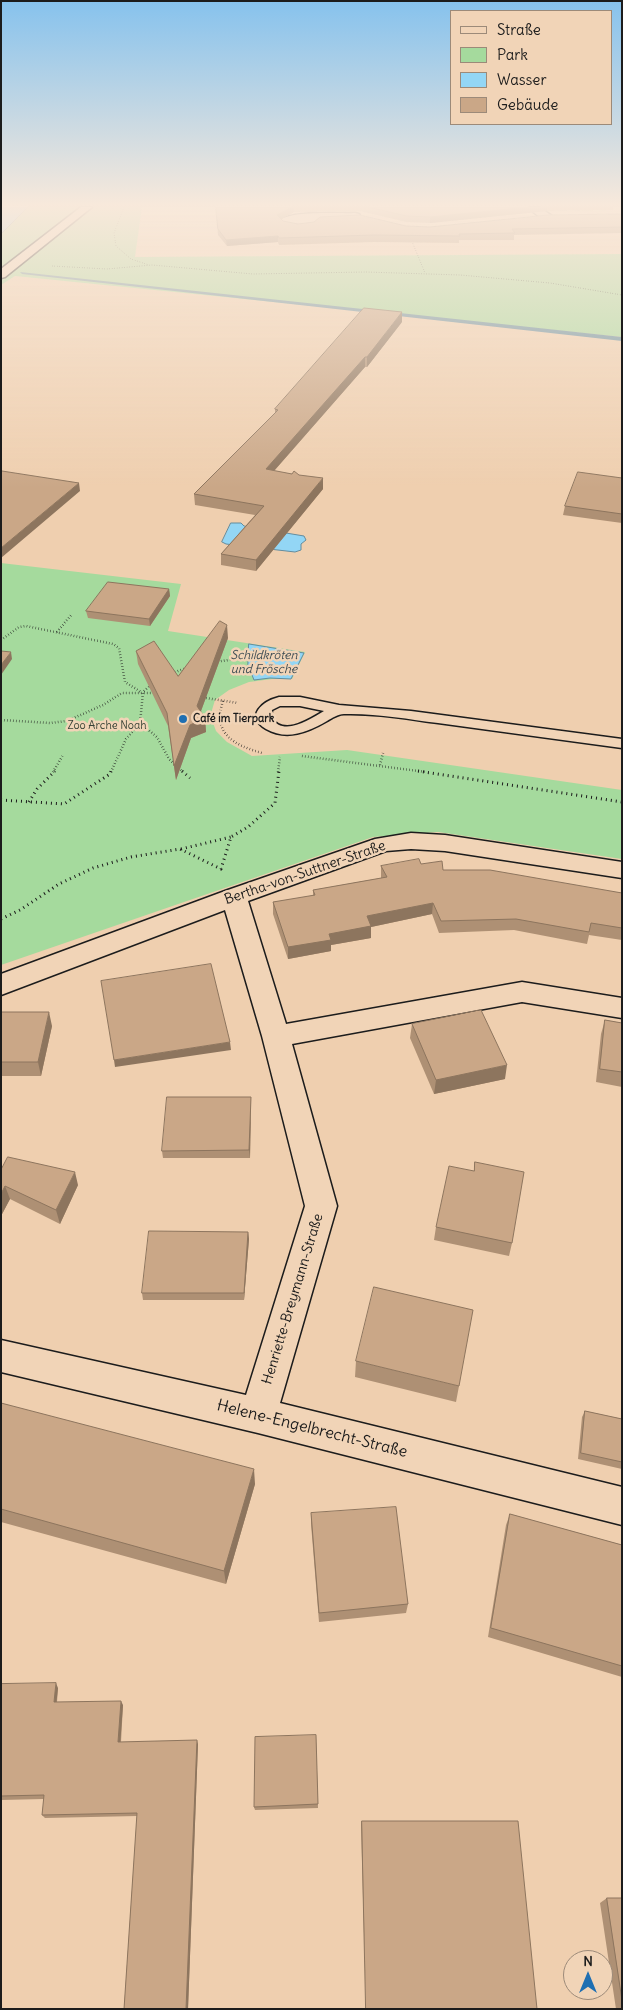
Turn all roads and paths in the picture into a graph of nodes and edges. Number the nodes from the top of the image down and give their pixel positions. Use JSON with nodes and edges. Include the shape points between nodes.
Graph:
{"nodes":[{"id":1,"x":72,"y":614,"type":"dead end"},
{"id":2,"x":57,"y":632,"type":"junction"},
{"id":3,"x":1,"y":640,"type":"edge"},
{"id":4,"x":242,"y":658,"type":"dead end"},
{"id":5,"x":207,"y":663,"type":"edge"},
{"id":6,"x":189,"y":668,"type":"edge"},
{"id":7,"x":167,"y":675,"type":"edge"},
{"id":8,"x":154,"y":682,"type":"edge"},
{"id":9,"x":143,"y":692,"type":"junction"},
{"id":10,"x":159,"y":694,"type":"edge"},
{"id":11,"x":339,"y":709,"type":"dead end"},
{"id":12,"x":1,"y":720,"type":"edge"},
{"id":13,"x":140,"y":724,"type":"junction"},
{"id":14,"x":622,"y":744,"type":"edge"},
{"id":15,"x":383,"y":753,"type":"dead end"},
{"id":16,"x":63,"y":755,"type":"dead end"},
{"id":17,"x":286,"y":756,"type":"dead end"},
{"id":18,"x":300,"y":756,"type":"dead end"},
{"id":19,"x":380,"y":765,"type":"junction"},
{"id":20,"x":190,"y":778,"type":"dead end"},
{"id":21,"x":1,"y":800,"type":"edge"},
{"id":22,"x":29,"y":802,"type":"junction"},
{"id":23,"x":622,"y":802,"type":"edge"},
{"id":24,"x":231,"y":837,"type":"junction"},
{"id":25,"x":180,"y":849,"type":"junction"},
{"id":26,"x":622,"y":870,"type":"edge"},
{"id":27,"x":234,"y":897,"type":"junction"},
{"id":28,"x":1,"y":919,"type":"edge"},
{"id":29,"x":1,"y":985,"type":"edge"},
{"id":30,"x":622,"y":1008,"type":"edge"},
{"id":31,"x":276,"y":1036,"type":"junction"},
{"id":32,"x":1,"y":1356,"type":"edge"},
{"id":33,"x":258,"y":1415,"type":"junction"},
{"id":34,"x":622,"y":1506,"type":"edge"}],
"edges":[{"from":1,"to":2,"type":"path"},
{"from":2,"to":3,"type":"path","via":[[19,627]]},
{"from":2,"to":9,"type":"path","via":[[119,648],[124,682]]},
{"from":4,"to":5,"type":"path"},
{"from":6,"to":7,"type":"path"},
{"from":8,"to":9,"type":"path"},
{"from":9,"to":10,"type":"path"},
{"from":9,"to":12,"type":"path","via":[[122,694],[97,709],[67,720],[50,723]]},
{"from":9,"to":13,"type":"path"},
{"from":11,"to":14,"type":"lane"},
{"from":13,"to":20,"type":"path","via":[[157,737],[169,759]]},
{"from":13,"to":22,"type":"path","via":[[126,739],[110,774],[64,804]]},
{"from":15,"to":19,"type":"path"},
{"from":16,"to":22,"type":"path","via":[[58,769],[37,786]]},
{"from":17,"to":24,"type":"path","via":[[279,757],[275,803]]},
{"from":18,"to":19,"type":"path"},
{"from":19,"to":23,"type":"path"},
{"from":21,"to":22,"type":"path"},
{"from":24,"to":25,"type":"path"},
{"from":24,"to":25,"type":"path","via":[[221,869]]},
{"from":25,"to":28,"type":"path","via":[[131,857],[93,868]]},
{"from":26,"to":27,"type":"street","name":"Bertha-von-Suttner-Straße","via":[[445,843],[411,841],[383,844],[351,854]]},
{"from":27,"to":29,"type":"street","name":"Bertha-von-Suttner-Straße"},
{"from":27,"to":31,"type":"street","name":"Henriette-Breymann-Straße"},
{"from":30,"to":31,"type":"street","via":[[522,992]]},
{"from":31,"to":33,"type":"street","name":"Henriette-Breymann-Straße","via":[[321,1206]]},
{"from":32,"to":33,"type":"street","name":"Helene-Engelbrecht-Straße"},
{"from":33,"to":34,"type":"street","name":"Helene-Engelbrecht-Straße"}]}
